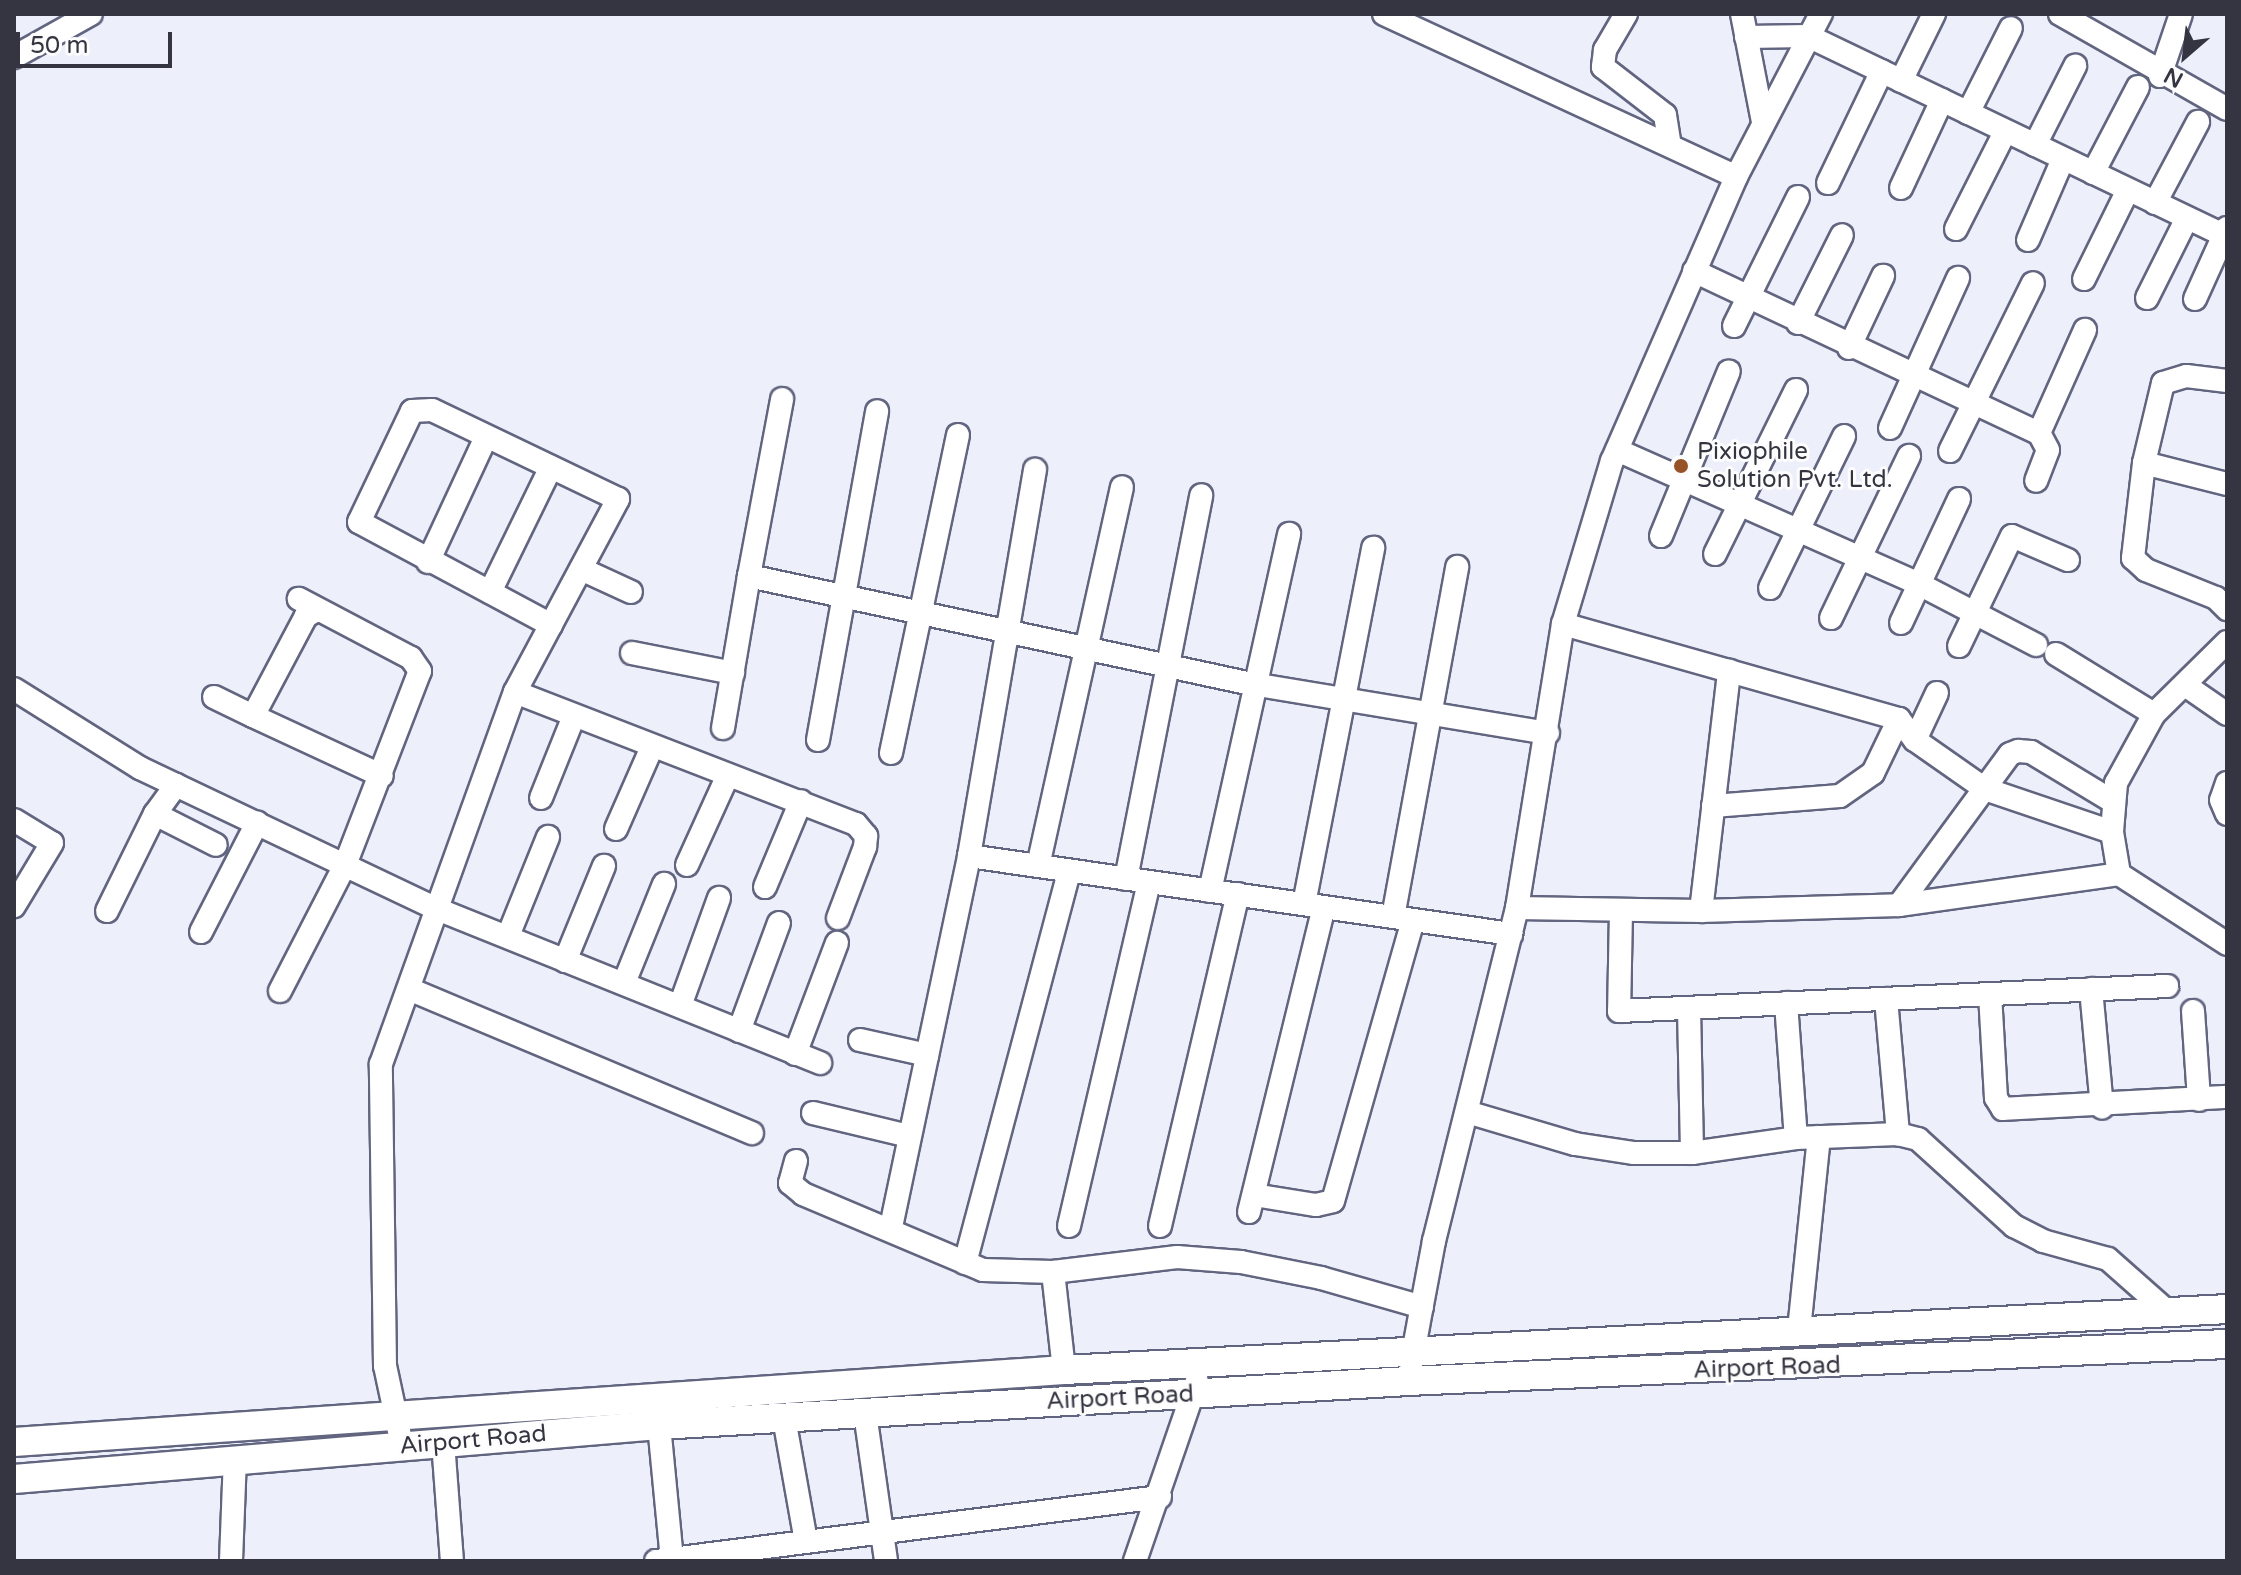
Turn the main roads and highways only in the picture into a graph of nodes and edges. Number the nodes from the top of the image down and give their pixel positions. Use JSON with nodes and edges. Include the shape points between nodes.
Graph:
{"nodes":[{"id":1,"x":2227,"y":1309,"type":"edge"},
{"id":2,"x":2227,"y":1344,"type":"edge"},
{"id":3,"x":14,"y":1442,"type":"edge"},
{"id":4,"x":14,"y":1479,"type":"edge"}],
"edges":[{"from":1,"to":3,"type":"main road","via":[[1064,1370]]},
{"from":2,"to":4,"type":"main road","name":"Airport Road","via":[[1408,1381],[659,1425]]}]}
